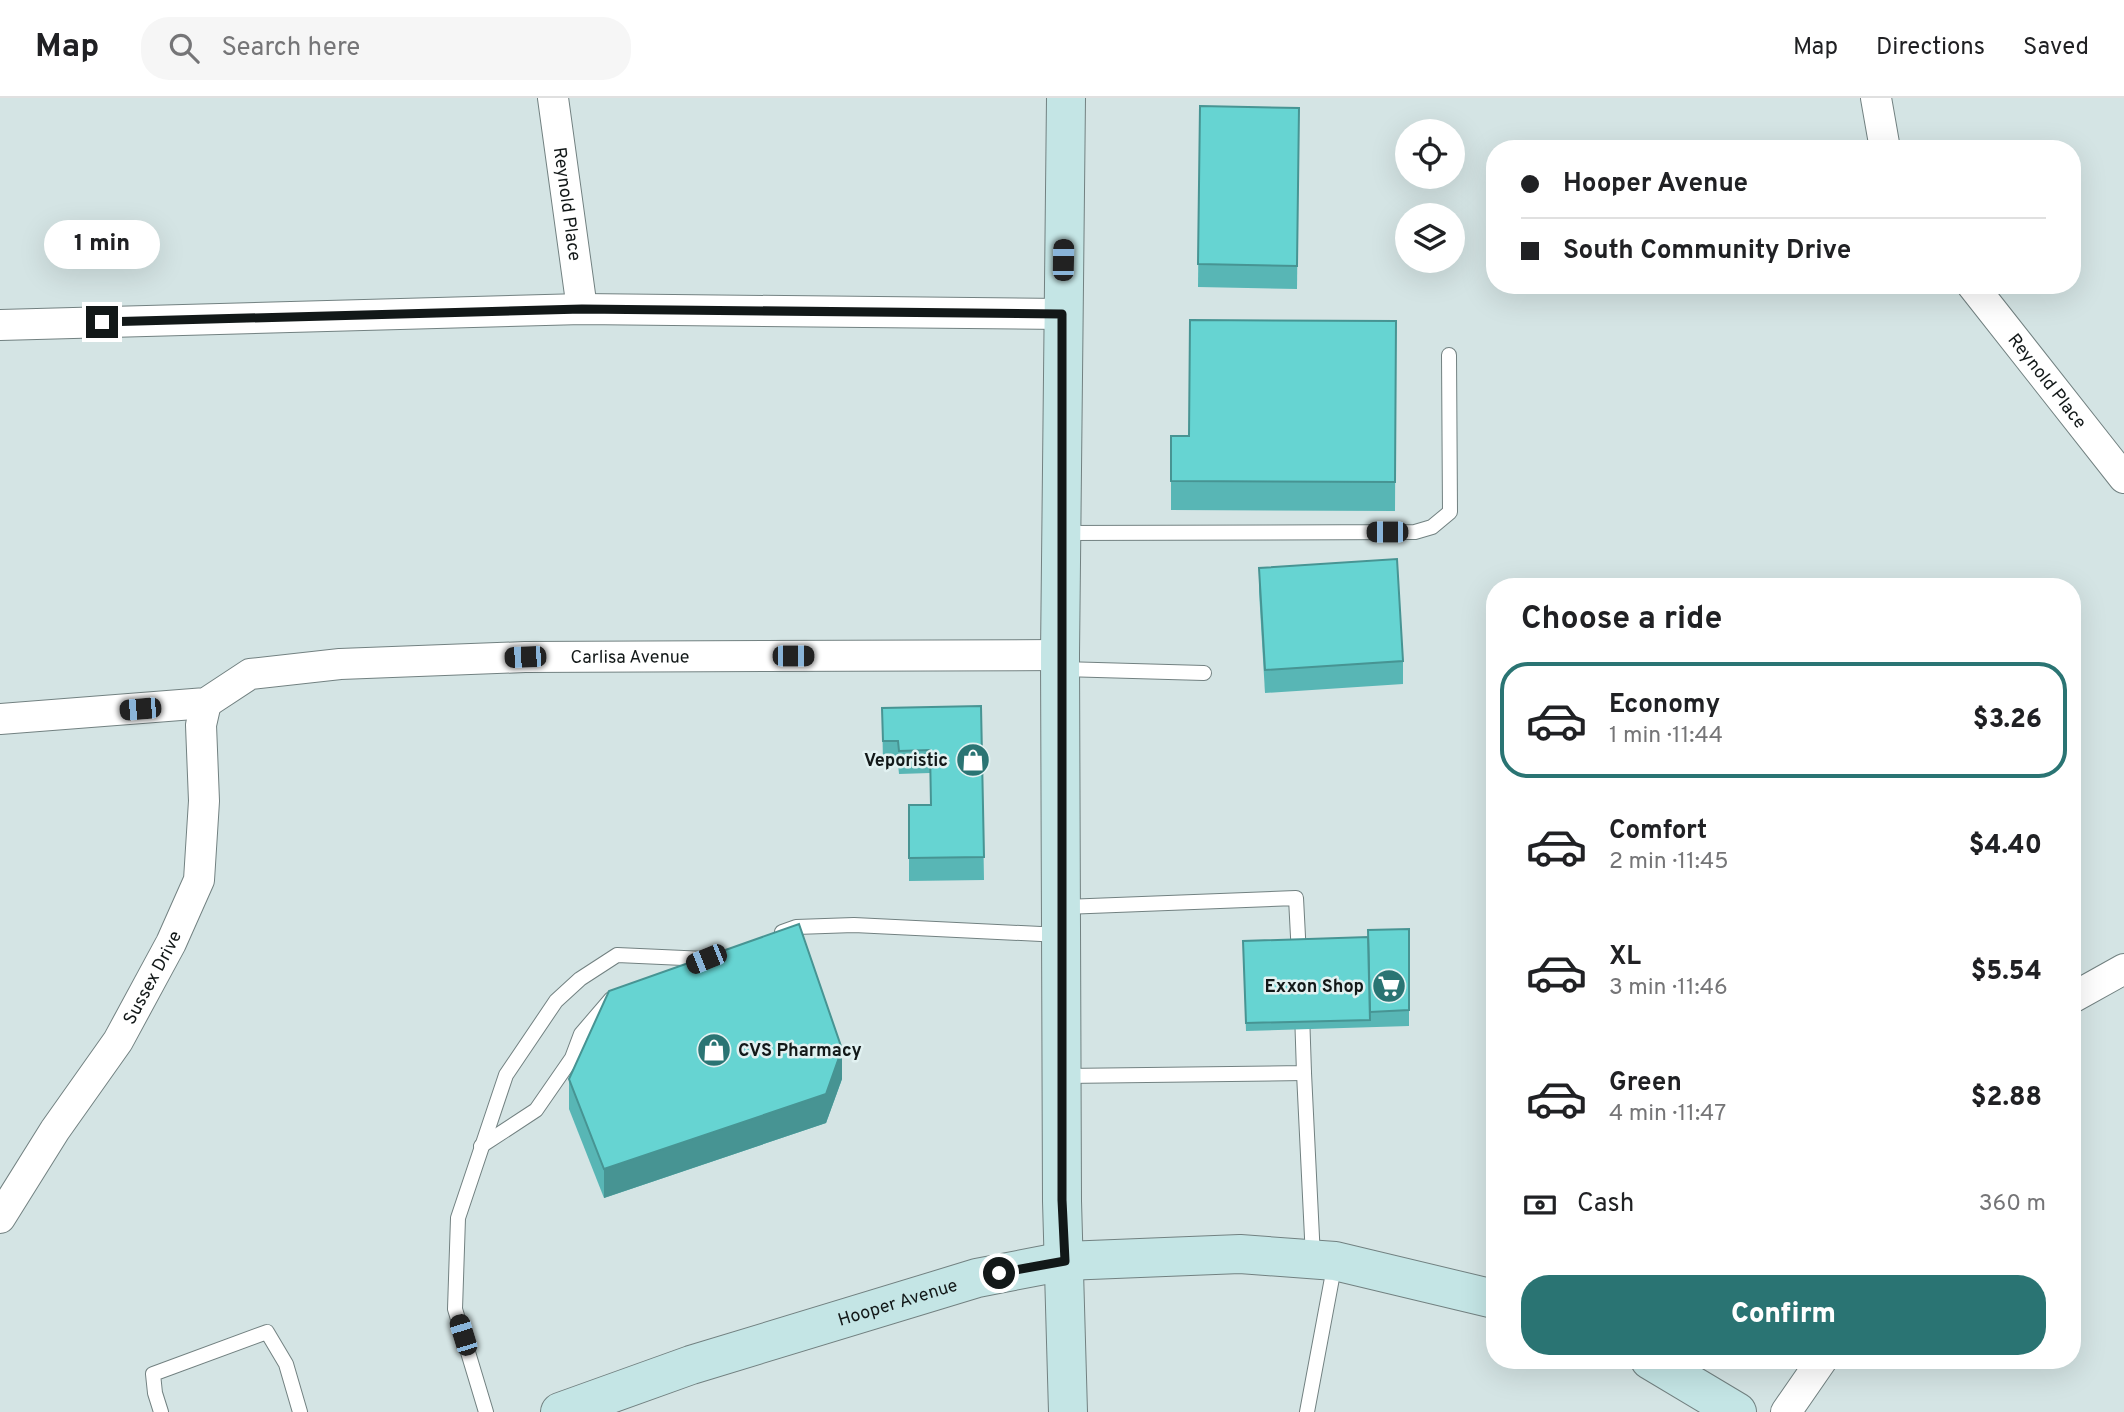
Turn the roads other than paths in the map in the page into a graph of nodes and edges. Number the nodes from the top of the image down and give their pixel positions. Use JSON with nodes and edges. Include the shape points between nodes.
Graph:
{"nodes":[{"id":1,"x":553,"y":98,"type":"edge"},
{"id":2,"x":1066,"y":98,"type":"edge"},
{"id":3,"x":1876,"y":98,"type":"edge"},
{"id":4,"x":1883,"y":140,"type":"edge"},
{"id":5,"x":1979,"y":294,"type":"edge"},
{"id":6,"x":582,"y":309,"type":"junction"},
{"id":7,"x":1062,"y":314,"type":"junction"},
{"id":8,"x":0,"y":324,"type":"edge"},
{"id":9,"x":1449,"y":355,"type":"dead end"},
{"id":10,"x":2124,"y":478,"type":"edge"},
{"id":11,"x":1061,"y":533,"type":"junction"},
{"id":12,"x":1060,"y":662,"type":"junction"},
{"id":13,"x":1204,"y":673,"type":"dead end"},
{"id":14,"x":206,"y":703,"type":"junction"},
{"id":15,"x":0,"y":719,"type":"edge"},
{"id":16,"x":1062,"y":921,"type":"junction"},
{"id":17,"x":771,"y":936,"type":"edge"},
{"id":18,"x":732,"y":950,"type":"edge"},
{"id":19,"x":706,"y":959,"type":"junction"},
{"id":20,"x":1299,"y":965,"type":"edge"},
{"id":21,"x":2124,"y":969,"type":"edge"},
{"id":22,"x":671,"y":973,"type":"edge"},
{"id":23,"x":626,"y":992,"type":"edge"},
{"id":24,"x":1301,"y":992,"type":"edge"},
{"id":25,"x":2081,"y":993,"type":"edge"},
{"id":26,"x":1304,"y":1073,"type":"junction"},
{"id":27,"x":1063,"y":1076,"type":"junction"},
{"id":28,"x":481,"y":1146,"type":"junction"},
{"id":29,"x":0,"y":1218,"type":"edge"},
{"id":30,"x":1065,"y":1261,"type":"junction"},
{"id":31,"x":1324,"y":1261,"type":"junction"},
{"id":32,"x":1486,"y":1297,"type":"edge"},
{"id":33,"x":1665,"y":1369,"type":"edge"},
{"id":34,"x":1816,"y":1369,"type":"edge"},
{"id":35,"x":162,"y":1412,"type":"edge"},
{"id":36,"x":300,"y":1412,"type":"edge"},
{"id":37,"x":486,"y":1412,"type":"edge"},
{"id":38,"x":560,"y":1412,"type":"edge"},
{"id":39,"x":1068,"y":1412,"type":"edge"},
{"id":40,"x":1307,"y":1412,"type":"edge"},
{"id":41,"x":1737,"y":1412,"type":"edge"},
{"id":42,"x":1786,"y":1412,"type":"edge"}],
"edges":[{"from":1,"to":6,"type":"street","name":"Reynold Place"},
{"from":2,"to":7,"type":"street"},
{"from":3,"to":4,"type":"street"},
{"from":5,"to":10,"type":"street","name":"Reynold Place"},
{"from":6,"to":7,"type":"street"},
{"from":6,"to":8,"type":"street"},
{"from":7,"to":11,"type":"street"},
{"from":9,"to":11,"type":"lane","via":[[1450,512],[1432,527],[1415,532]]},
{"from":11,"to":12,"type":"street"},
{"from":12,"to":13,"type":"lane"},
{"from":12,"to":14,"type":"street","name":"Carlisa Avenue","via":[[539,657],[340,664],[250,674]]},
{"from":12,"to":16,"type":"street"},
{"from":14,"to":15,"type":"street","name":"Carlisa Avenue"},
{"from":14,"to":29,"type":"street","name":"Sussex Drive","via":[[201,726],[204,801],[199,880],[118,1041]]},
{"from":16,"to":17,"type":"lane","via":[[796,926]]},
{"from":16,"to":20,"type":"lane","via":[[1296,898]]},
{"from":16,"to":27,"type":"street"},
{"from":18,"to":19,"type":"lane"},
{"from":19,"to":22,"type":"lane"},
{"from":19,"to":28,"type":"lane","via":[[617,955],[580,979],[556,1000],[506,1075]]},
{"from":21,"to":25,"type":"street"},
{"from":23,"to":28,"type":"lane","via":[[614,996],[581,1034],[572,1058],[536,1110]]},
{"from":24,"to":26,"type":"lane"},
{"from":26,"to":27,"type":"lane"},
{"from":26,"to":31,"type":"lane"},
{"from":27,"to":30,"type":"street"},
{"from":28,"to":37,"type":"lane","via":[[458,1219],[455,1309]]},
{"from":30,"to":31,"type":"street","name":"Hooper Avenue","via":[[1240,1254]]},
{"from":30,"to":38,"type":"street","name":"Hooper Avenue","via":[[977,1278],[691,1365]]},
{"from":30,"to":39,"type":"street"},
{"from":31,"to":32,"type":"street","name":"Hooper Avenue"},
{"from":31,"to":40,"type":"lane"},
{"from":33,"to":41,"type":"street"},
{"from":34,"to":42,"type":"street"},
{"from":35,"to":36,"type":"lane","via":[[153,1374],[267,1332],[286,1364]]}]}
